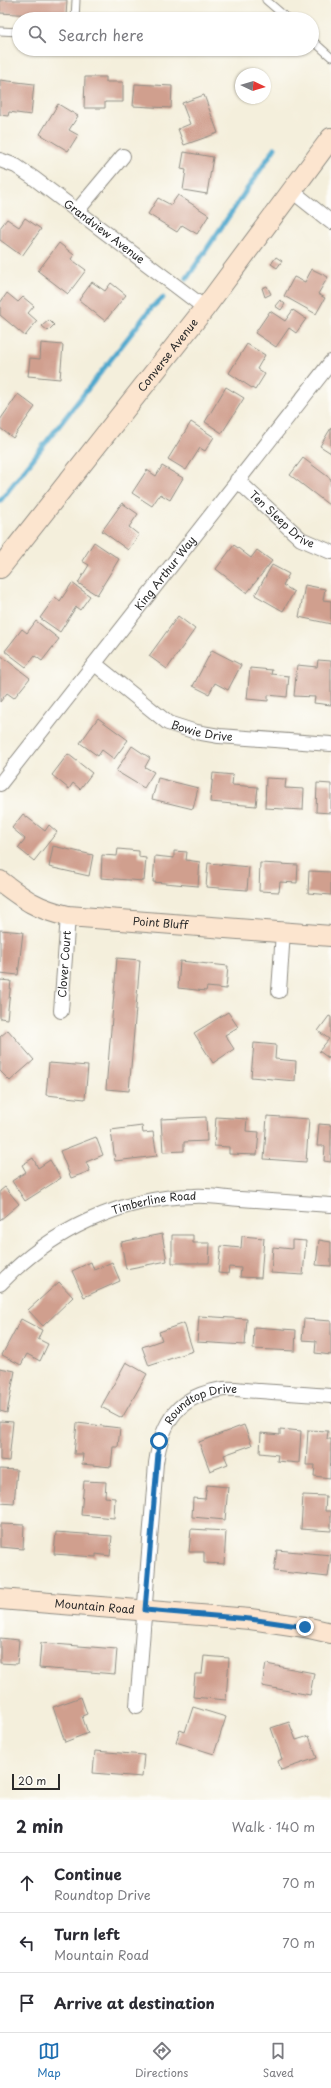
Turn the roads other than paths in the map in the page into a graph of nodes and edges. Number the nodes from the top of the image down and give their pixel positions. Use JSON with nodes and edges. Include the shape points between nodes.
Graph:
{"nodes":[{"id":1,"x":76,"y":0,"type":"edge"},
{"id":2,"x":266,"y":0,"type":"edge"},
{"id":3,"x":75,"y":12,"type":"edge"},
{"id":4,"x":280,"y":12,"type":"edge"},
{"id":5,"x":0,"y":31,"type":"edge"},
{"id":6,"x":12,"y":32,"type":"edge"},
{"id":7,"x":319,"y":46,"type":"edge"},
{"id":8,"x":331,"y":57,"type":"edge"},
{"id":9,"x":331,"y":138,"type":"edge"},
{"id":10,"x":123,"y":156,"type":"dead end"},
{"id":11,"x":0,"y":160,"type":"edge"},
{"id":12,"x":292,"y":191,"type":"junction"},
{"id":13,"x":77,"y":211,"type":"junction"},
{"id":14,"x":331,"y":222,"type":"edge"},
{"id":15,"x":204,"y":308,"type":"junction"},
{"id":16,"x":331,"y":362,"type":"edge"},
{"id":17,"x":237,"y":480,"type":"junction"},
{"id":18,"x":331,"y":552,"type":"edge"},
{"id":19,"x":0,"y":568,"type":"edge"},
{"id":20,"x":95,"y":664,"type":"junction"},
{"id":21,"x":331,"y":744,"type":"edge"},
{"id":22,"x":0,"y":784,"type":"edge"},
{"id":23,"x":0,"y":881,"type":"edge"},
{"id":24,"x":68,"y":916,"type":"junction"},
{"id":25,"x":284,"y":932,"type":"junction"},
{"id":26,"x":331,"y":936,"type":"edge"},
{"id":27,"x":279,"y":991,"type":"dead end"},
{"id":28,"x":61,"y":1011,"type":"dead end"},
{"id":29,"x":331,"y":1205,"type":"edge"},
{"id":30,"x":0,"y":1284,"type":"edge"},
{"id":31,"x":331,"y":1396,"type":"edge"},
{"id":32,"x":0,"y":1599,"type":"edge"},
{"id":33,"x":145,"y":1610,"type":"junction"},
{"id":34,"x":331,"y":1633,"type":"edge"},
{"id":35,"x":137,"y":1706,"type":"dead end"}],
"edges":[{"from":1,"to":3,"type":"lane"},
{"from":2,"to":4,"type":"lane"},
{"from":5,"to":6,"type":"lane"},
{"from":7,"to":8,"type":"lane"},
{"from":9,"to":12,"type":"street","name":"Converse Avenue"},
{"from":10,"to":13,"type":"street"},
{"from":11,"to":13,"type":"street","name":"Grandview Avenue","via":[[16,166]]},
{"from":12,"to":14,"type":"street"},
{"from":12,"to":15,"type":"street","name":"Converse Avenue"},
{"from":13,"to":15,"type":"street","name":"Grandview Avenue"},
{"from":15,"to":19,"type":"street","name":"Converse Avenue"},
{"from":16,"to":17,"type":"street","name":"King Arthur Way"},
{"from":17,"to":18,"type":"street","name":"Ten Sleep Drive","via":[[301,538]]},
{"from":17,"to":20,"type":"street","name":"King Arthur Way"},
{"from":20,"to":21,"type":"street","name":"Bowie Drive","via":[[168,723],[219,736]]},
{"from":20,"to":22,"type":"street","name":"King Arthur Way"},
{"from":23,"to":24,"type":"street","name":"Point Bluff","via":[[27,902],[45,911]]},
{"from":24,"to":25,"type":"street","name":"Point Bluff"},
{"from":24,"to":28,"type":"street","name":"Clover Court"},
{"from":25,"to":26,"type":"street","name":"Point Bluff"},
{"from":25,"to":27,"type":"street"},
{"from":29,"to":30,"type":"street","name":"Timberline Road","via":[[195,1196],[136,1203],[93,1218],[51,1241],[18,1265]]},
{"from":31,"to":33,"type":"street","name":"Roundtop Drive","via":[[225,1389],[199,1394],[181,1405],[168,1421],[159,1441]]},
{"from":32,"to":33,"type":"street","name":"Mountain Road"},
{"from":33,"to":34,"type":"street","name":"Mountain Road","via":[[250,1619]]},
{"from":33,"to":35,"type":"street","name":"Roundtop Drive"}]}
